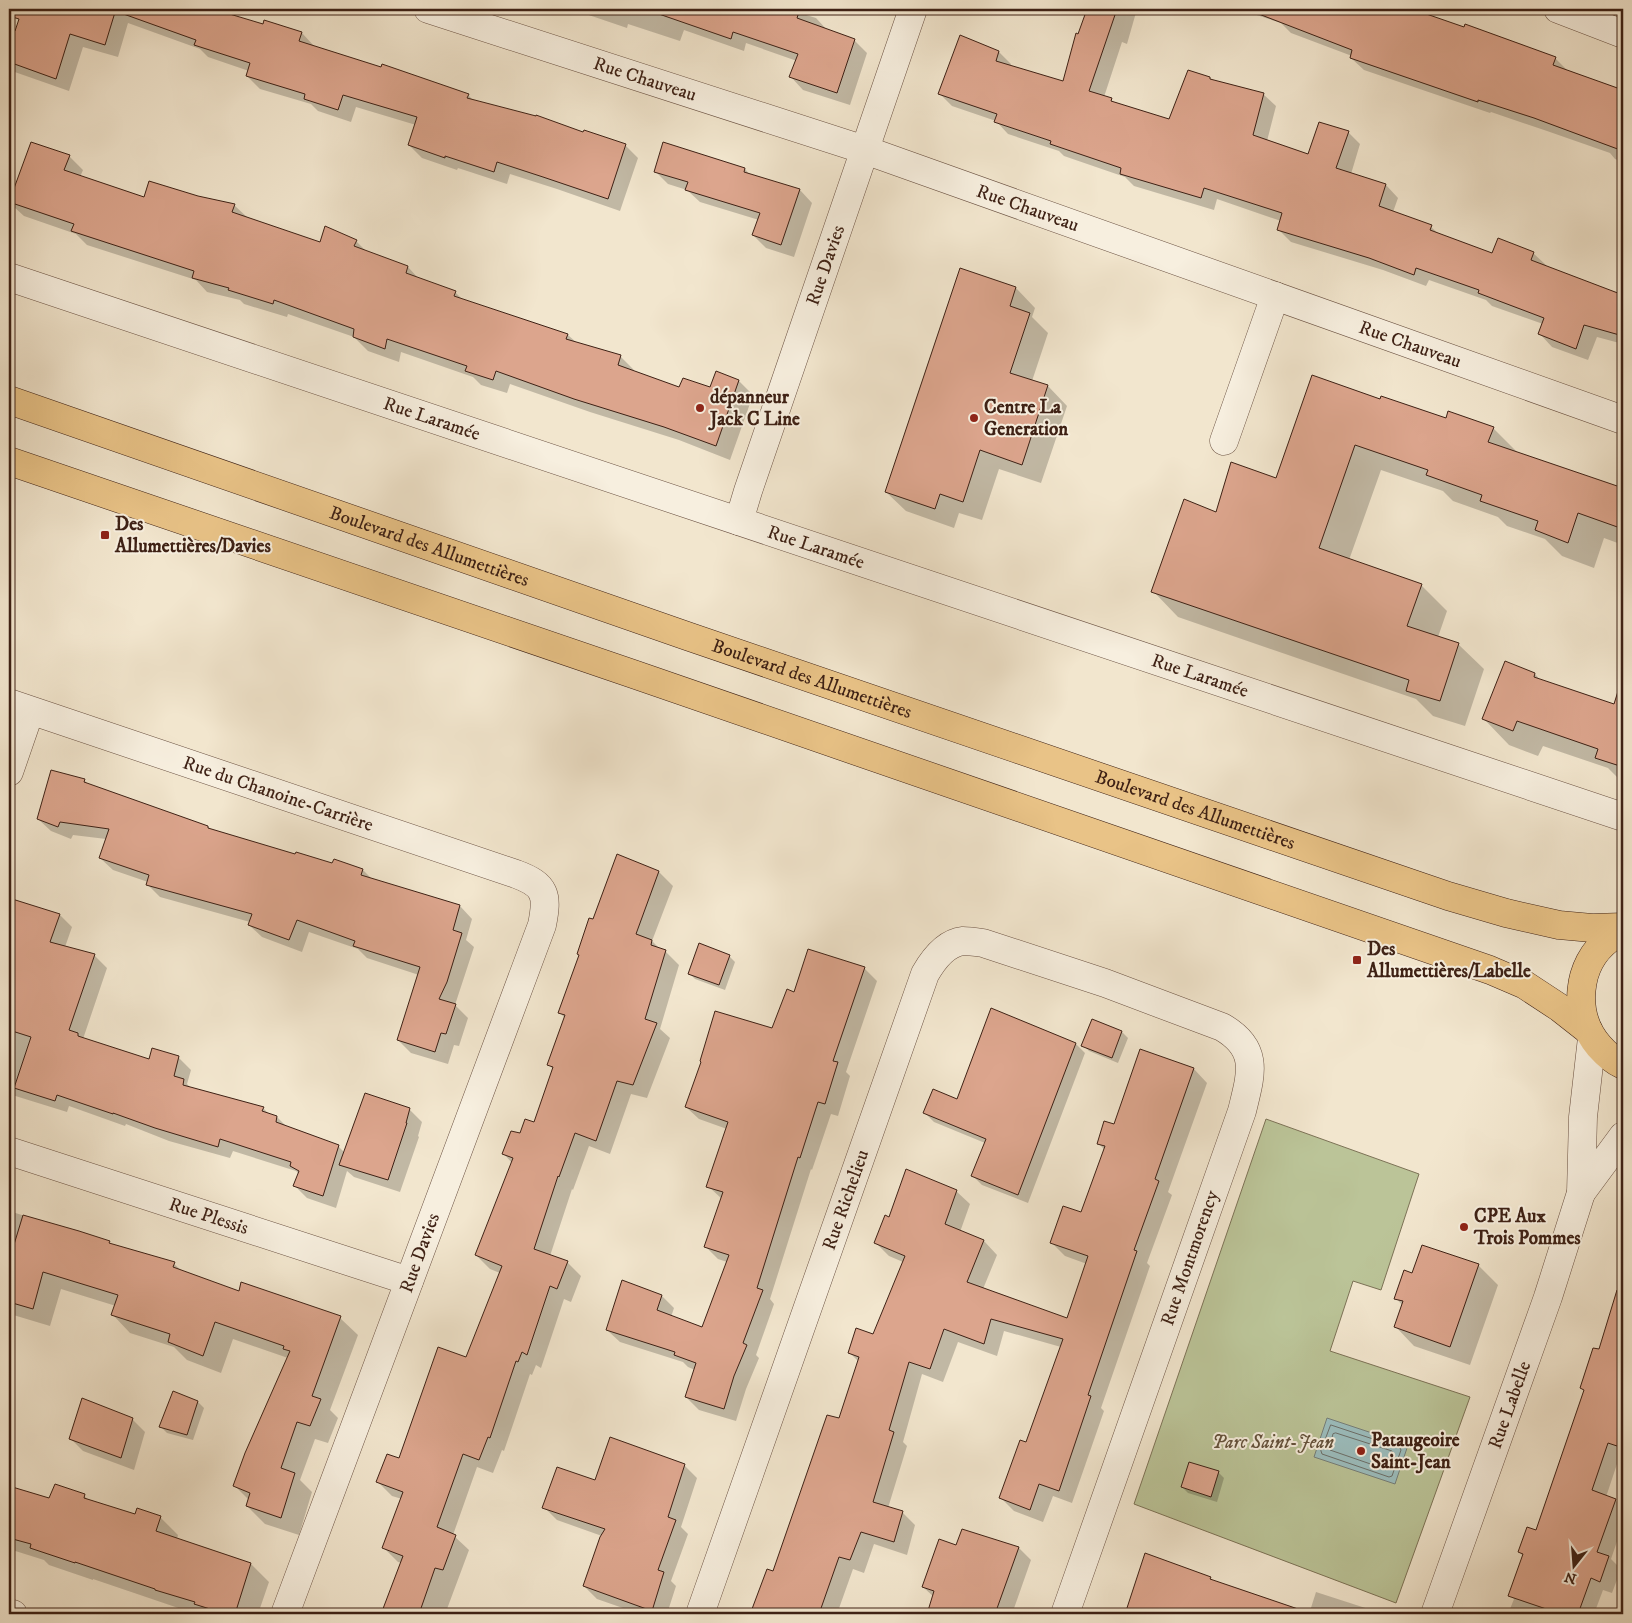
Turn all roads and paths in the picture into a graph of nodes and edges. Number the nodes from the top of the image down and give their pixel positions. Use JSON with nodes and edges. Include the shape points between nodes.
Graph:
{"nodes":[{"id":1,"x":428,"y":9,"type":"edge"},
{"id":2,"x":912,"y":9,"type":"edge"},
{"id":3,"x":1558,"y":9,"type":"edge"},
{"id":4,"x":1623,"y":34,"type":"edge"},
{"id":5,"x":865,"y":150,"type":"junction"},
{"id":6,"x":9,"y":277,"type":"edge"},
{"id":7,"x":1276,"y":296,"type":"junction"},
{"id":8,"x":9,"y":400,"type":"edge"},
{"id":9,"x":1623,"y":420,"type":"edge"},
{"id":10,"x":1224,"y":441,"type":"dead end"},
{"id":11,"x":9,"y":461,"type":"edge"},
{"id":12,"x":739,"y":521,"type":"junction"},
{"id":13,"x":20,"y":707,"type":"edge"},
{"id":14,"x":9,"y":772,"type":"edge"},
{"id":15,"x":1623,"y":817,"type":"edge"},
{"id":16,"x":543,"y":891,"type":"joint"},
{"id":17,"x":1623,"y":927,"type":"edge"},
{"id":18,"x":1623,"y":932,"type":"edge"},
{"id":19,"x":1105,"y":983,"type":"joint"},
{"id":20,"x":1590,"y":1034,"type":"junction"},
{"id":21,"x":1623,"y":1065,"type":"edge"},
{"id":22,"x":1623,"y":1136,"type":"edge"},
{"id":23,"x":9,"y":1150,"type":"edge"},
{"id":24,"x":1582,"y":1193,"type":"junction"},
{"id":25,"x":409,"y":1281,"type":"junction"},
{"id":26,"x":9,"y":1613,"type":"edge"},
{"id":27,"x":12,"y":1614,"type":"edge"},
{"id":28,"x":285,"y":1614,"type":"edge"},
{"id":29,"x":700,"y":1614,"type":"edge"},
{"id":30,"x":1065,"y":1614,"type":"edge"},
{"id":31,"x":1436,"y":1614,"type":"edge"}],
"edges":[{"from":1,"to":5,"type":"street","name":"Rue Chauveau"},
{"from":2,"to":5,"type":"street","name":"Rue Davies"},
{"from":3,"to":4,"type":"street"},
{"from":5,"to":7,"type":"street","name":"Rue Chauveau"},
{"from":5,"to":12,"type":"street","name":"Rue Davies"},
{"from":6,"to":12,"type":"street","name":"Rue Laramée"},
{"from":7,"to":9,"type":"street","name":"Rue Chauveau"},
{"from":7,"to":10,"type":"street"},
{"from":8,"to":17,"type":"main road","name":"Boulevard des Allumettières","via":[[1449,896],[1559,925]]},
{"from":11,"to":20,"type":"main road","via":[[1490,970],[1525,985],[1560,1008]]},
{"from":12,"to":15,"type":"street","name":"Rue Laramée"},
{"from":13,"to":14,"type":"street"},
{"from":13,"to":16,"type":"street","name":"Rue du Chanoine-Carrière","via":[[516,874],[532,880]]},
{"from":16,"to":25,"type":"street","name":"Rue Davies","via":[[545,911],[542,925]]},
{"from":18,"to":20,"type":"main road","via":[[1609,939],[1592,957],[1582,980],[1581,1006]]},
{"from":19,"to":29,"type":"street","name":"Rue Richelieu","via":[[983,943],[962,941],[933,960],[925,974]]},
{"from":19,"to":30,"type":"street","name":"Rue Montmorency","via":[[1222,1026],[1235,1034],[1250,1057],[1250,1073],[1242,1111]]},
{"from":20,"to":21,"type":"main road","via":[[1606,1054]]},
{"from":20,"to":24,"type":"street","name":"Rue Labelle","via":[[1583,1117]]},
{"from":22,"to":24,"type":"street","name":"Rue Labelle"},
{"from":23,"to":25,"type":"street","name":"Rue Plessis"},
{"from":24,"to":31,"type":"street","name":"Rue Labelle"},
{"from":25,"to":28,"type":"street","name":"Rue Davies"},
{"from":26,"to":27,"type":"street"}]}
